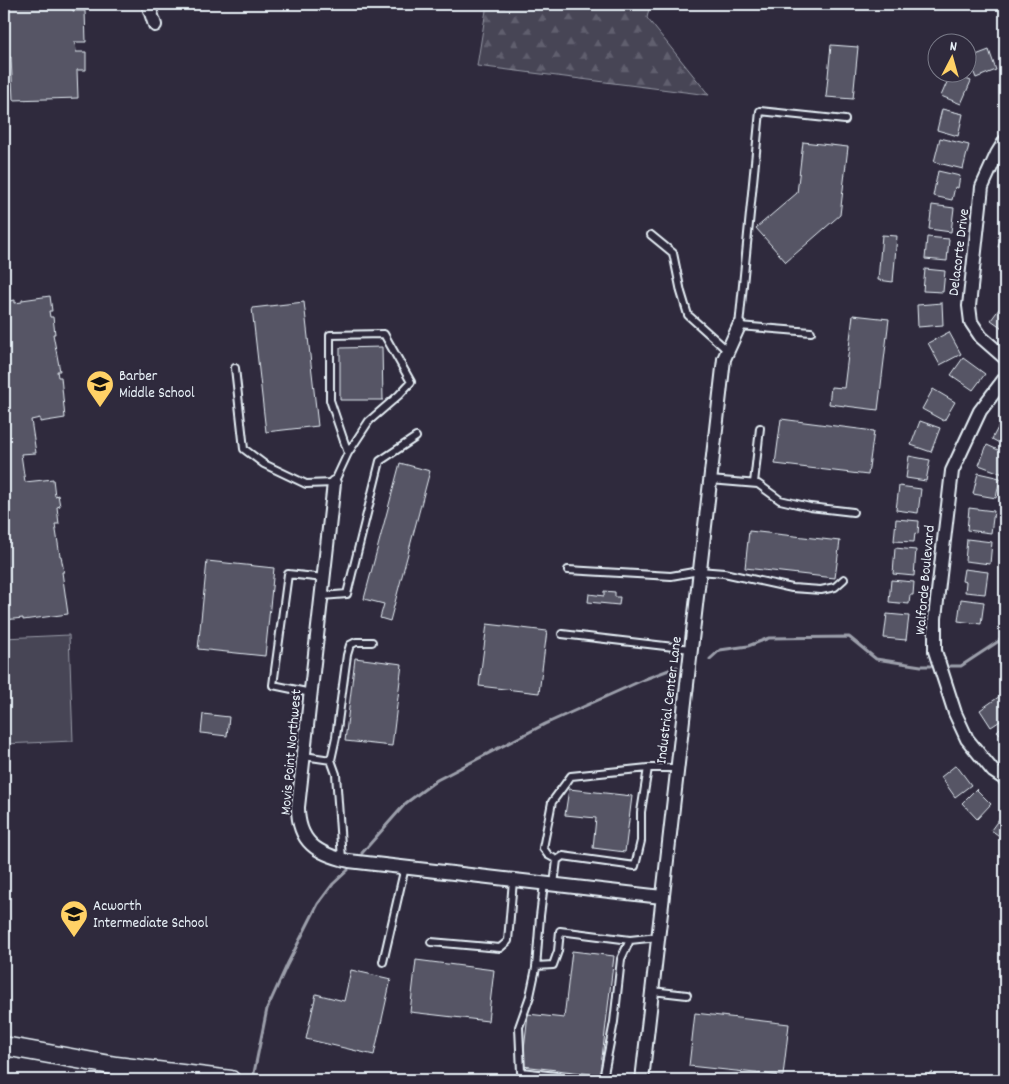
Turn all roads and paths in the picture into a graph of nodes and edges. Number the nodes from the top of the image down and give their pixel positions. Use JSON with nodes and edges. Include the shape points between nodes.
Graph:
{"nodes":[{"id":1,"x":148,"y":4,"type":"edge"},
{"id":2,"x":155,"y":25,"type":"dead end"},
{"id":3,"x":845,"y":120,"type":"dead end"},
{"id":4,"x":1005,"y":141,"type":"edge"},
{"id":5,"x":651,"y":235,"type":"dead end"},
{"id":6,"x":739,"y":326,"type":"junction"},
{"id":7,"x":811,"y":332,"type":"dead end"},
{"id":8,"x":728,"y":351,"type":"junction"},
{"id":9,"x":1005,"y":358,"type":"edge"},
{"id":10,"x":234,"y":368,"type":"dead end"},
{"id":11,"x":1005,"y":378,"type":"edge"},
{"id":12,"x":760,"y":428,"type":"dead end"},
{"id":13,"x":416,"y":437,"type":"dead end"},
{"id":14,"x":348,"y":453,"type":"junction"},
{"id":15,"x":710,"y":480,"type":"junction"},
{"id":16,"x":334,"y":483,"type":"junction"},
{"id":17,"x":754,"y":484,"type":"junction"},
{"id":18,"x":853,"y":512,"type":"dead end"},
{"id":19,"x":568,"y":570,"type":"dead end"},
{"id":20,"x":700,"y":571,"type":"junction"},
{"id":21,"x":324,"y":578,"type":"junction"},
{"id":22,"x":844,"y":579,"type":"dead end"},
{"id":23,"x":322,"y":596,"type":"junction"},
{"id":24,"x":562,"y":634,"type":"dead end"},
{"id":25,"x":372,"y":642,"type":"dead end"},
{"id":26,"x":690,"y":649,"type":"junction"},
{"id":27,"x":311,"y":693,"type":"junction"},
{"id":28,"x":304,"y":756,"type":"junction"},
{"id":29,"x":331,"y":760,"type":"junction"},
{"id":30,"x":648,"y":768,"type":"junction"},
{"id":31,"x":677,"y":768,"type":"junction"},
{"id":32,"x":1005,"y":779,"type":"edge"},
{"id":33,"x":342,"y":860,"type":"junction"},
{"id":34,"x":557,"y":860,"type":"junction"},
{"id":35,"x":404,"y":867,"type":"junction"},
{"id":36,"x":513,"y":880,"type":"junction"},
{"id":37,"x":549,"y":884,"type":"junction"},
{"id":38,"x":662,"y":897,"type":"junction"},
{"id":39,"x":658,"y":937,"type":"junction"},
{"id":40,"x":630,"y":940,"type":"junction"},
{"id":41,"x":431,"y":942,"type":"dead end"},
{"id":42,"x":382,"y":962,"type":"dead end"},
{"id":43,"x":536,"y":966,"type":"junction"},
{"id":44,"x":652,"y":992,"type":"junction"},
{"id":45,"x":686,"y":995,"type":"dead end"},
{"id":46,"x":4,"y":1046,"type":"edge"},
{"id":47,"x":231,"y":1080,"type":"edge"},
{"id":48,"x":642,"y":1080,"type":"edge"}],
"edges":[{"from":1,"to":2,"type":"street"},
{"from":3,"to":6,"type":"lane","via":[[760,111]]},
{"from":4,"to":9,"type":"street","name":"Delacorte Drive","via":[[982,187],[969,306],[971,322],[981,337]]},
{"from":5,"to":8,"type":"lane","via":[[674,253],[688,315]]},
{"from":6,"to":7,"type":"lane"},
{"from":6,"to":8,"type":"street","name":"Industrial Center Lane"},
{"from":8,"to":15,"type":"street","name":"Industrial Center Lane","via":[[724,359]]},
{"from":10,"to":16,"type":"lane","via":[[244,449],[264,464],[306,484]]},
{"from":11,"to":32,"type":"street","name":"Walforde Boulevard","via":[[980,411],[952,471],[935,618],[935,651],[954,713],[967,739],[992,771]]},
{"from":12,"to":17,"type":"lane"},
{"from":13,"to":23,"type":"lane","via":[[380,461],[347,594]]},
{"from":14,"to":14,"type":"lane","via":[[369,420],[411,382],[384,334],[330,335],[330,400]]},
{"from":14,"to":16,"type":"lane"},
{"from":15,"to":17,"type":"lane"},
{"from":15,"to":20,"type":"street","name":"Industrial Center Lane"},
{"from":16,"to":21,"type":"street","name":"Movis Point Northwest"},
{"from":17,"to":18,"type":"lane","via":[[780,500]]},
{"from":19,"to":20,"type":"lane","via":[[671,576]]},
{"from":20,"to":22,"type":"lane","via":[[820,590],[835,587]]},
{"from":20,"to":26,"type":"street","name":"Industrial Center Lane"},
{"from":21,"to":23,"type":"street","name":"Movis Point Northwest"},
{"from":21,"to":27,"type":"lane","via":[[288,574],[273,685]]},
{"from":23,"to":27,"type":"street","name":"Movis Point Northwest"},
{"from":24,"to":26,"type":"lane"},
{"from":25,"to":29,"type":"lane","via":[[350,645]]},
{"from":26,"to":31,"type":"street","name":"Industrial Center Lane"},
{"from":27,"to":28,"type":"street","name":"Movis Point Northwest"},
{"from":28,"to":29,"type":"lane"},
{"from":28,"to":33,"type":"street","name":"Movis Point Northwest","via":[[298,807],[301,830],[313,846]]},
{"from":29,"to":33,"type":"lane","via":[[336,774]]},
{"from":30,"to":31,"type":"lane"},
{"from":30,"to":34,"type":"lane","via":[[571,776],[552,802],[543,848]]},
{"from":30,"to":34,"type":"lane","via":[[641,812],[641,841],[634,866],[563,856]]},
{"from":31,"to":38,"type":"street","name":"Industrial Center Lane"},
{"from":33,"to":35,"type":"street","name":"Movis Point Northwest"},
{"from":34,"to":37,"type":"lane"},
{"from":35,"to":36,"type":"street","name":"Movis Point Northwest"},
{"from":35,"to":42,"type":"lane"},
{"from":36,"to":37,"type":"street","name":"Movis Point Northwest"},
{"from":36,"to":41,"type":"lane","via":[[508,941],[500,948]]},
{"from":37,"to":38,"type":"street","name":"Movis Point Northwest"},
{"from":37,"to":43,"type":"lane","via":[[540,916]]},
{"from":38,"to":39,"type":"street","name":"Industrial Center Lane"},
{"from":39,"to":40,"type":"lane"},
{"from":39,"to":44,"type":"street","name":"Industrial Center Lane"},
{"from":40,"to":43,"type":"lane","via":[[560,931],[553,965]]},
{"from":40,"to":43,"type":"lane","via":[[621,959],[603,1079],[521,1072],[519,1027]]},
{"from":44,"to":45,"type":"lane"},
{"from":44,"to":48,"type":"street","name":"Industrial Center Lane"},
{"from":46,"to":47,"type":"street","via":[[116,1066]]}]}
